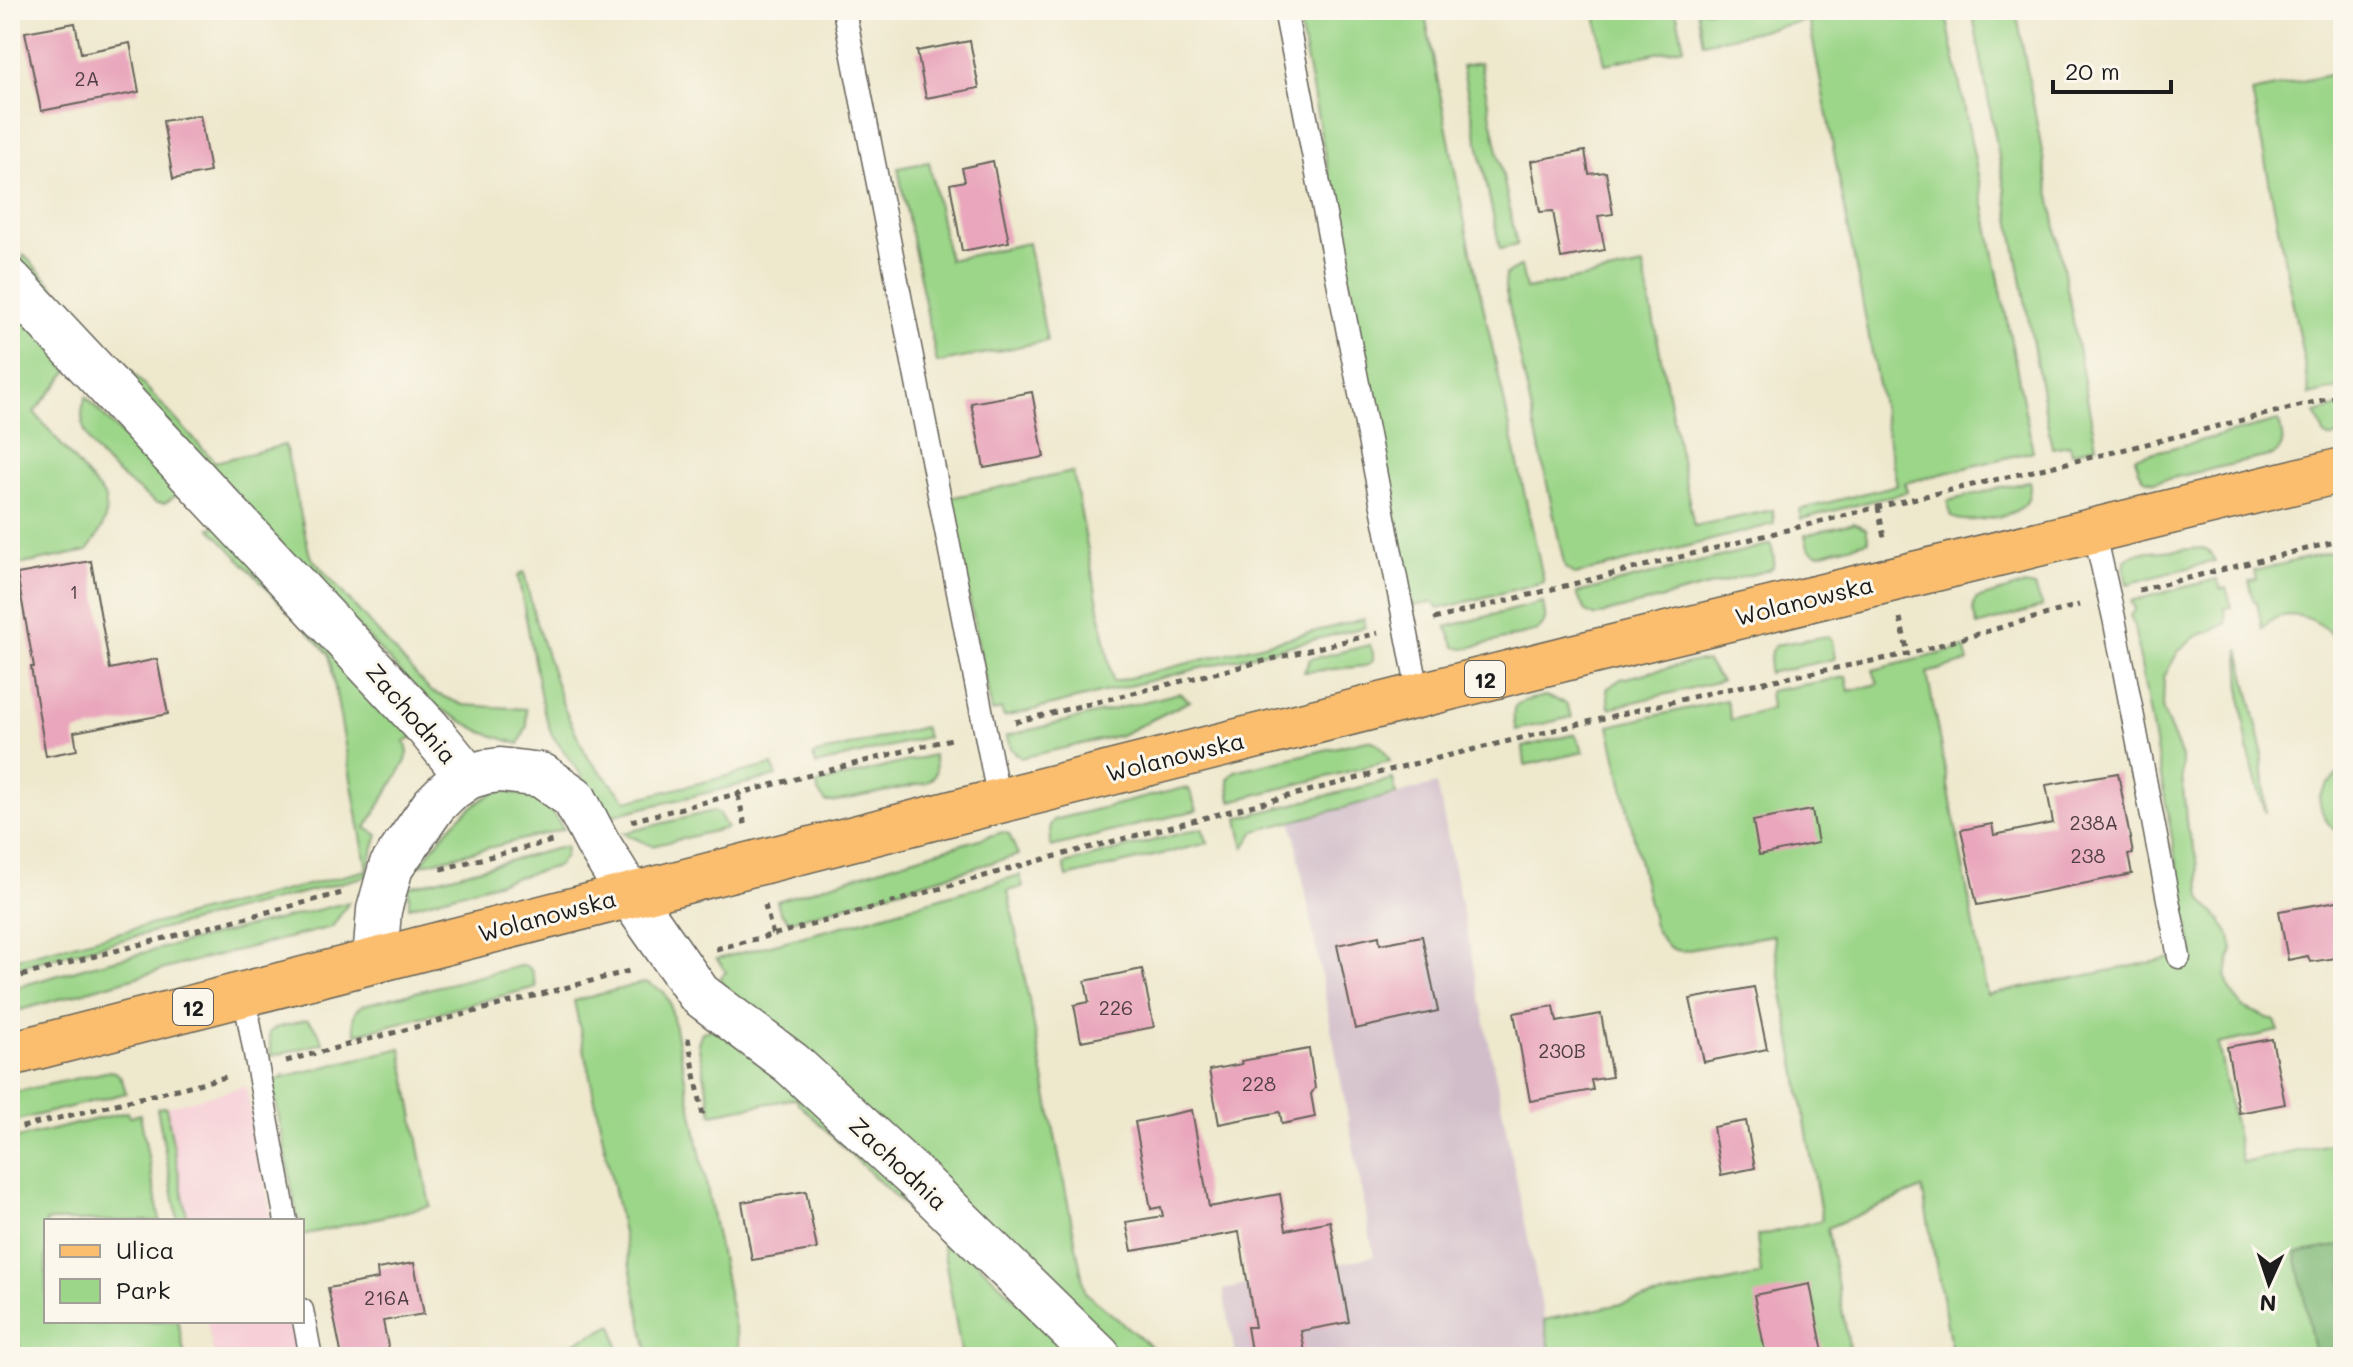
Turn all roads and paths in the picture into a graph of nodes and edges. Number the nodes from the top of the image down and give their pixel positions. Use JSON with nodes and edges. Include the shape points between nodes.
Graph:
{"nodes":[{"id":1,"x":844,"y":10,"type":"edge"},
{"id":2,"x":1285,"y":10,"type":"edge"},
{"id":3,"x":10,"y":281,"type":"edge"},
{"id":4,"x":2343,"y":395,"type":"edge"},
{"id":5,"x":2343,"y":470,"type":"edge"},
{"id":6,"x":2094,"y":530,"type":"junction"},
{"id":7,"x":2343,"y":540,"type":"edge"},
{"id":8,"x":2109,"y":597,"type":"junction"},
{"id":9,"x":1406,"y":626,"type":"junction"},
{"id":10,"x":1419,"y":696,"type":"junction"},
{"id":11,"x":985,"y":730,"type":"junction"},
{"id":12,"x":468,"y":777,"type":"junction"},
{"id":13,"x":999,"y":801,"type":"junction"},
{"id":14,"x":591,"y":831,"type":"junction"},
{"id":15,"x":387,"y":882,"type":"junction"},
{"id":16,"x":629,"y":894,"type":"junction"},
{"id":17,"x":2179,"y":957,"type":"dead end"},
{"id":18,"x":675,"y":959,"type":"junction"},
{"id":19,"x":375,"y":960,"type":"junction"},
{"id":20,"x":10,"y":979,"type":"edge"},
{"id":21,"x":244,"y":994,"type":"junction"},
{"id":22,"x":699,"y":994,"type":"junction"},
{"id":23,"x":10,"y":1054,"type":"edge"},
{"id":24,"x":257,"y":1069,"type":"junction"},
{"id":25,"x":703,"y":1116,"type":"dead end"},
{"id":26,"x":10,"y":1130,"type":"edge"},
{"id":27,"x":286,"y":1219,"type":"edge"},
{"id":28,"x":304,"y":1320,"type":"edge"},
{"id":29,"x":311,"y":1357,"type":"edge"},
{"id":30,"x":1099,"y":1357,"type":"edge"}],
"edges":[{"from":1,"to":11,"type":"lane"},
{"from":2,"to":9,"type":"lane"},
{"from":3,"to":12,"type":"street","name":"Zachodnia","via":[[407,705]]},
{"from":4,"to":9,"type":"path"},
{"from":5,"to":6,"type":"main road","name":"Wolanowska","number":"12"},
{"from":6,"to":8,"type":"lane"},
{"from":6,"to":10,"type":"main road","name":"Wolanowska","number":"12"},
{"from":7,"to":8,"type":"path"},
{"from":8,"to":17,"type":"lane"},
{"from":8,"to":18,"type":"path","via":[[1908,654],[1713,692],[1413,764]]},
{"from":9,"to":10,"type":"lane"},
{"from":9,"to":11,"type":"path"},
{"from":10,"to":13,"type":"main road","name":"Wolanowska","number":"12"},
{"from":11,"to":13,"type":"lane"},
{"from":11,"to":14,"type":"path"},
{"from":12,"to":14,"type":"street","name":"Zachodnia","via":[[500,770],[541,775],[574,798]]},
{"from":12,"to":15,"type":"street","via":[[434,805],[391,867]]},
{"from":13,"to":16,"type":"main road","name":"Wolanowska","number":"12"},
{"from":14,"to":15,"type":"path"},
{"from":14,"to":16,"type":"street","name":"Zachodnia"},
{"from":15,"to":19,"type":"street"},
{"from":15,"to":20,"type":"path"},
{"from":16,"to":18,"type":"street","name":"Zachodnia"},
{"from":16,"to":19,"type":"main road","name":"Wolanowska","number":"12"},
{"from":18,"to":22,"type":"street","name":"Zachodnia"},
{"from":18,"to":24,"type":"path"},
{"from":19,"to":21,"type":"main road","name":"Wolanowska","number":"12"},
{"from":21,"to":23,"type":"main road","name":"Wolanowska","number":"12"},
{"from":21,"to":24,"type":"lane"},
{"from":22,"to":25,"type":"path","via":[[690,1009],[687,1033]]},
{"from":22,"to":30,"type":"street","name":"Zachodnia","via":[[791,1063]]},
{"from":24,"to":26,"type":"path"},
{"from":24,"to":27,"type":"lane"},
{"from":28,"to":29,"type":"lane"}]}
